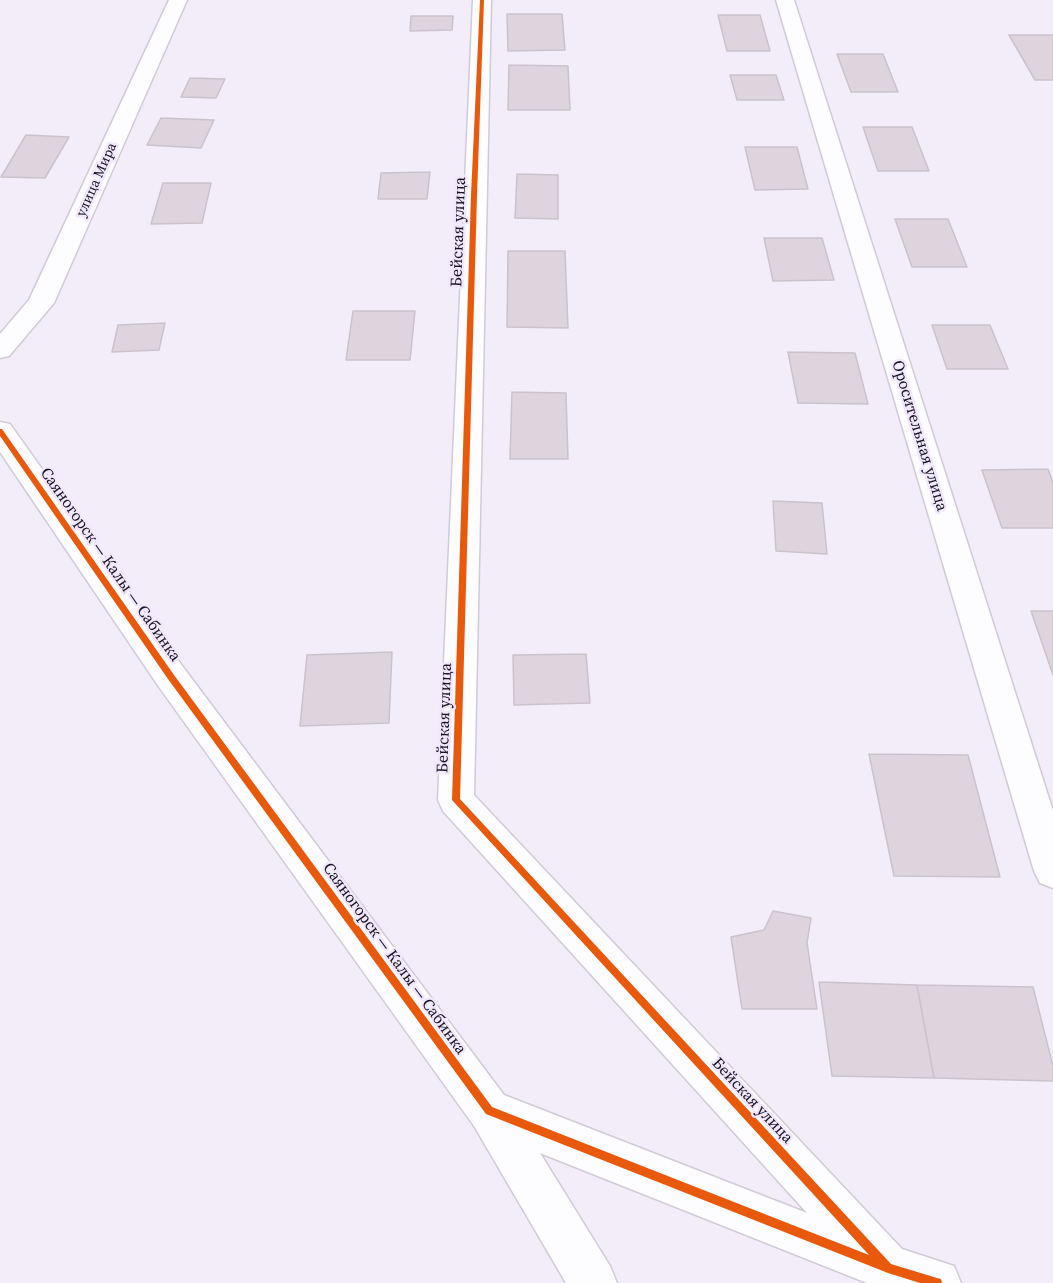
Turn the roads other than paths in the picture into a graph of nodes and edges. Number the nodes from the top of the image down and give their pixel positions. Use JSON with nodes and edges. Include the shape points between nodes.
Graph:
{"nodes":[{"id":1,"x":178,"y":0,"type":"edge"},
{"id":2,"x":482,"y":0,"type":"edge"},
{"id":3,"x":785,"y":0,"type":"edge"},
{"id":4,"x":0,"y":350,"type":"edge"},
{"id":5,"x":5,"y":445,"type":"edge"},
{"id":6,"x":1053,"y":872,"type":"edge"},
{"id":7,"x":489,"y":1111,"type":"junction"},
{"id":8,"x":888,"y":1268,"type":"junction"},
{"id":9,"x":592,"y":1283,"type":"edge"},
{"id":10,"x":936,"y":1283,"type":"edge"}],
"edges":[{"from":1,"to":4,"type":"street","name":"улица Мира","via":[[41,303]]},
{"from":2,"to":8,"type":"street","name":"Бейская улица","via":[[456,800]]},
{"from":3,"to":6,"type":"street","name":"Оросительная улица"},
{"from":5,"to":7,"type":"street","name":"Саяногорск — Калы — Сабинка"},
{"from":7,"to":8,"type":"street"},
{"from":7,"to":9,"type":"street","name":"Саяногорск — Калы — Сабинка"},
{"from":8,"to":10,"type":"street"}]}
